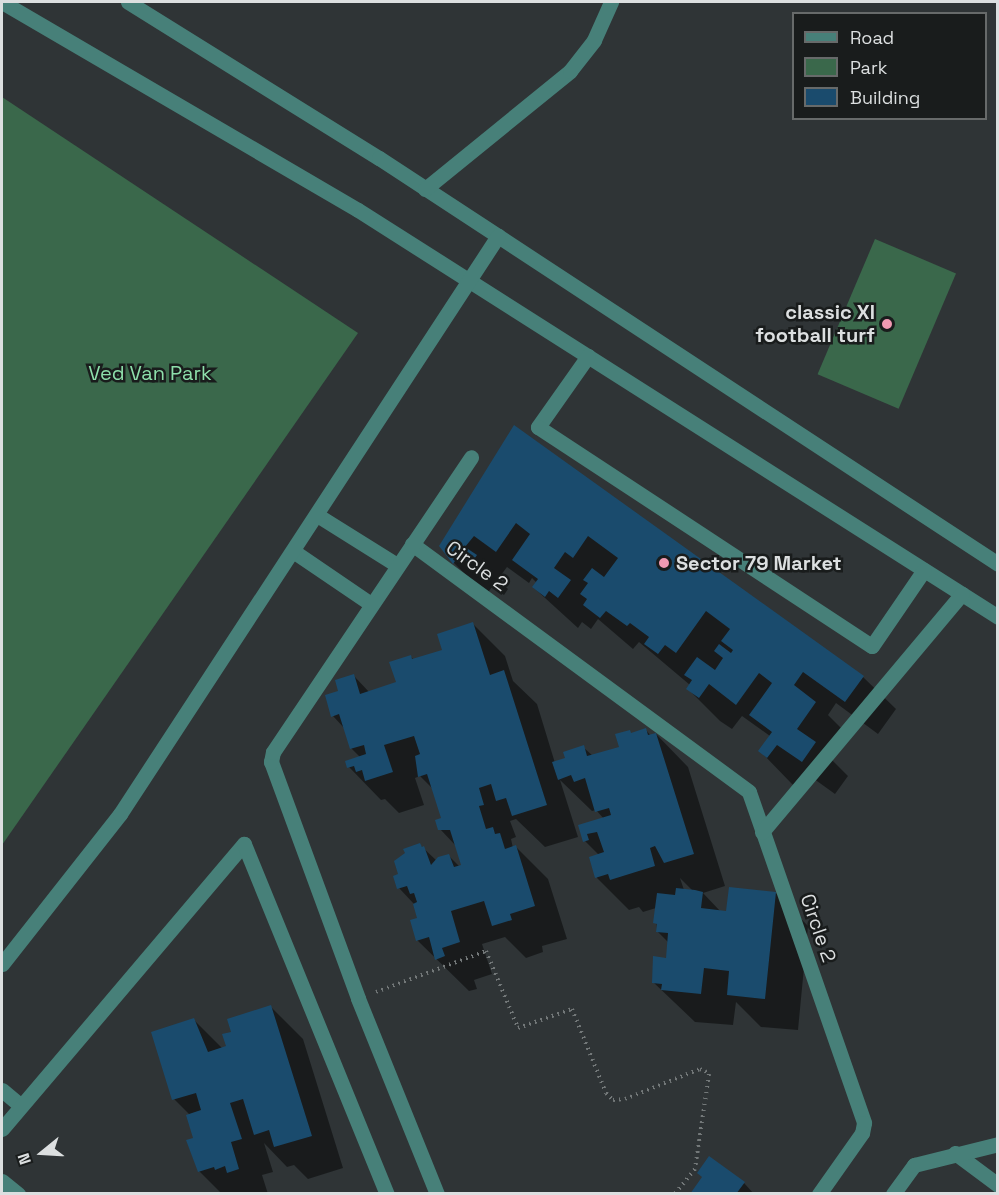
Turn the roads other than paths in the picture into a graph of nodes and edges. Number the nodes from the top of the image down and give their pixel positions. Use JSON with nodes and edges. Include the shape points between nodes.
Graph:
{"nodes":[{"id":1,"x":2,"y":2,"type":"edge"},
{"id":2,"x":128,"y":2,"type":"edge"},
{"id":3,"x":611,"y":2,"type":"edge"},
{"id":4,"x":425,"y":189,"type":"junction"},
{"id":5,"x":498,"y":236,"type":"junction"},
{"id":6,"x":468,"y":279,"type":"junction"},
{"id":7,"x":588,"y":356,"type":"junction"},
{"id":8,"x":471,"y":457,"type":"dead end"},
{"id":9,"x":316,"y":515,"type":"junction"},
{"id":10,"x":412,"y":544,"type":"junction"},
{"id":11,"x":293,"y":551,"type":"junction"},
{"id":12,"x":998,"y":564,"type":"edge"},
{"id":13,"x":397,"y":565,"type":"junction"},
{"id":14,"x":924,"y":570,"type":"junction"},
{"id":15,"x":962,"y":594,"type":"junction"},
{"id":16,"x":371,"y":604,"type":"junction"},
{"id":17,"x":998,"y":617,"type":"edge"},
{"id":18,"x":762,"y":832,"type":"junction"},
{"id":19,"x":2,"y":964,"type":"edge"},
{"id":20,"x":2,"y":1090,"type":"edge"},
{"id":21,"x":20,"y":1105,"type":"junction"},
{"id":22,"x":2,"y":1129,"type":"edge"},
{"id":23,"x":998,"y":1144,"type":"edge"},
{"id":24,"x":955,"y":1153,"type":"junction"},
{"id":25,"x":2,"y":1181,"type":"edge"},
{"id":26,"x":998,"y":1185,"type":"edge"},
{"id":27,"x":18,"y":1194,"type":"edge"},
{"id":28,"x":387,"y":1194,"type":"edge"},
{"id":29,"x":437,"y":1194,"type":"edge"},
{"id":30,"x":819,"y":1194,"type":"edge"},
{"id":31,"x":893,"y":1194,"type":"edge"}],
"edges":[{"from":1,"to":6,"type":"street","via":[[358,210]]},
{"from":2,"to":4,"type":"street"},
{"from":3,"to":4,"type":"street","via":[[594,40],[570,71]]},
{"from":4,"to":5,"type":"street"},
{"from":5,"to":6,"type":"street"},
{"from":5,"to":12,"type":"street"},
{"from":6,"to":7,"type":"street"},
{"from":6,"to":9,"type":"street"},
{"from":7,"to":14,"type":"street"},
{"from":7,"to":14,"type":"street","via":[[538,427],[872,646]]},
{"from":8,"to":10,"type":"street"},
{"from":9,"to":11,"type":"street"},
{"from":9,"to":13,"type":"street"},
{"from":10,"to":13,"type":"street"},
{"from":10,"to":18,"type":"street","name":"Circle 2","via":[[744,787]]},
{"from":11,"to":16,"type":"street"},
{"from":11,"to":19,"type":"street","via":[[120,814]]},
{"from":13,"to":16,"type":"street"},
{"from":14,"to":15,"type":"street"},
{"from":15,"to":17,"type":"street"},
{"from":15,"to":18,"type":"street"},
{"from":16,"to":29,"type":"street","via":[[273,752],[271,762],[358,998]]},
{"from":18,"to":30,"type":"street","name":"Circle 2","via":[[864,1123],[862,1133]]},
{"from":20,"to":21,"type":"street"},
{"from":21,"to":22,"type":"street"},
{"from":21,"to":28,"type":"street","via":[[244,844]]},
{"from":23,"to":24,"type":"street"},
{"from":24,"to":26,"type":"street"},
{"from":24,"to":31,"type":"street","via":[[914,1164]]},
{"from":25,"to":27,"type":"street"}]}
